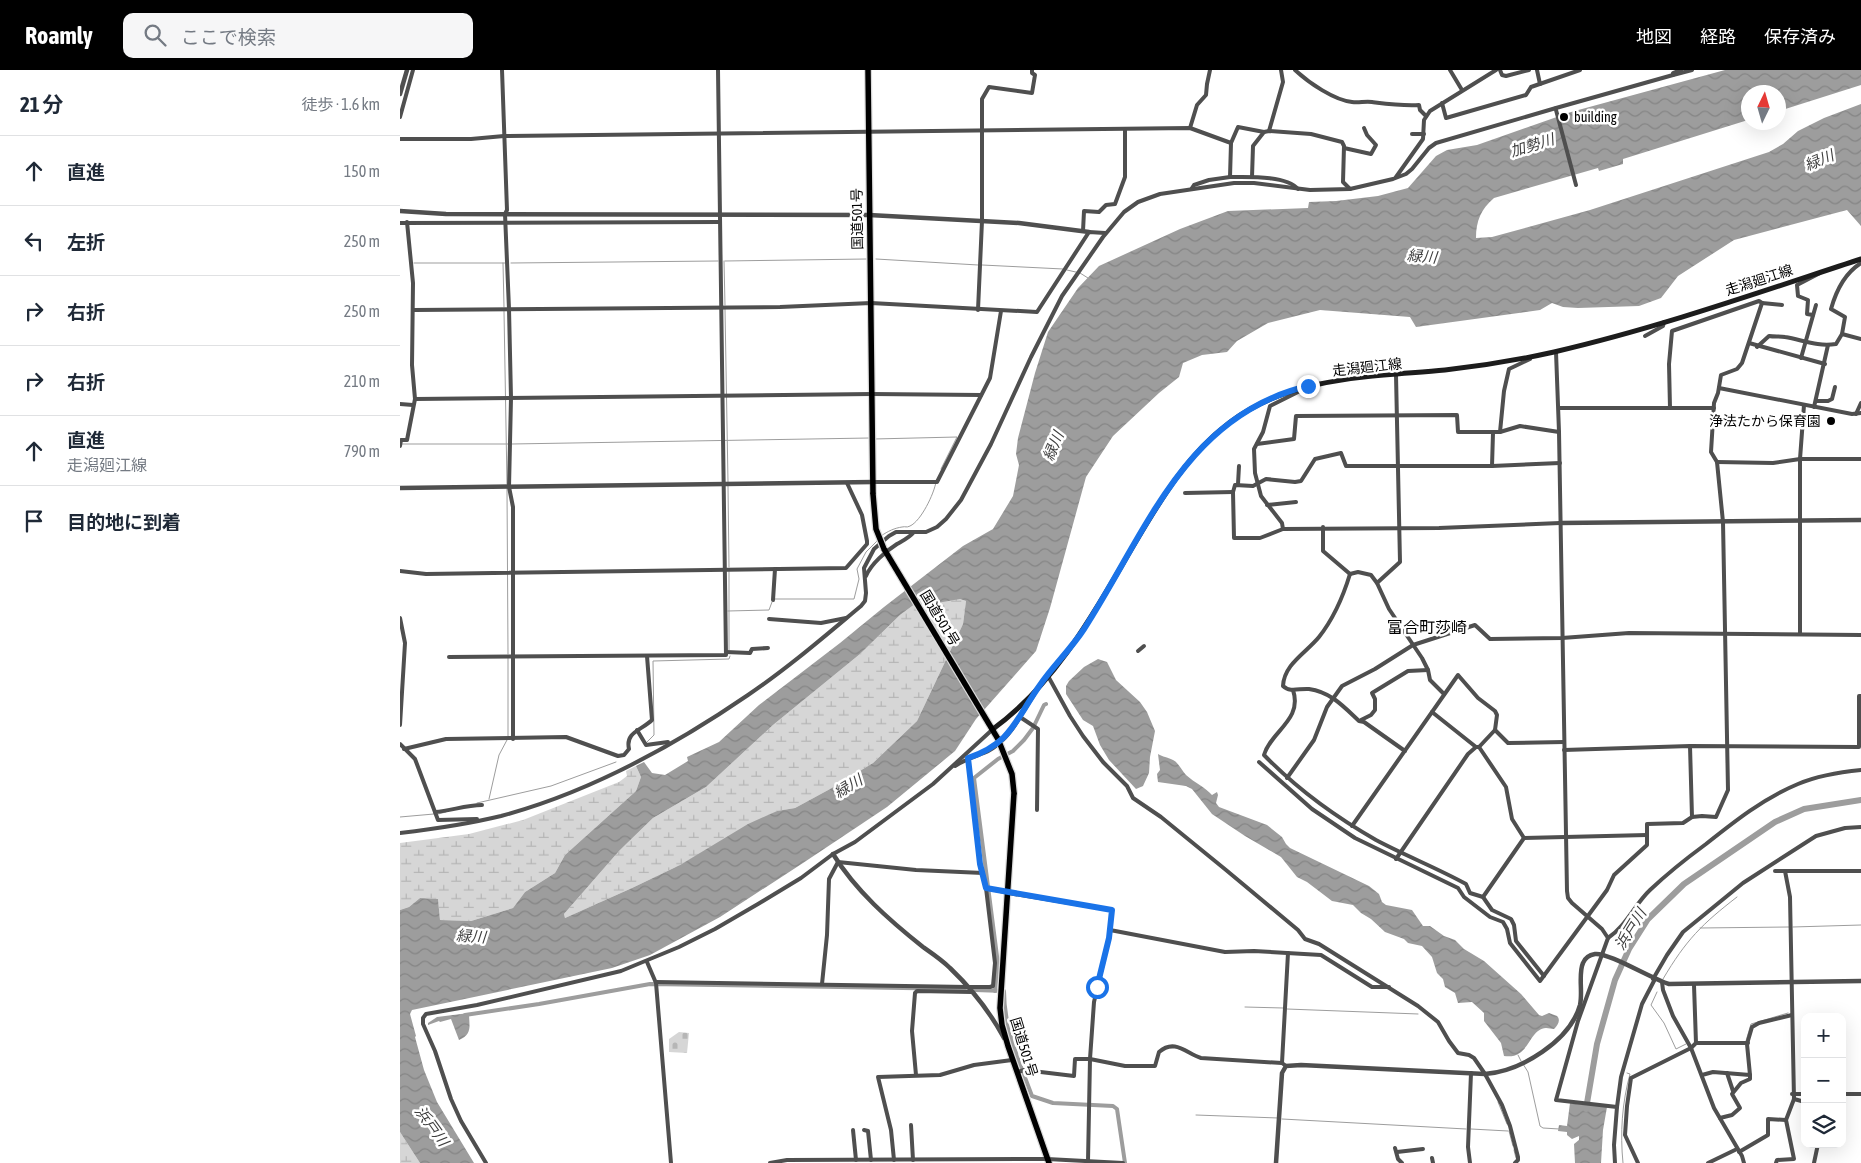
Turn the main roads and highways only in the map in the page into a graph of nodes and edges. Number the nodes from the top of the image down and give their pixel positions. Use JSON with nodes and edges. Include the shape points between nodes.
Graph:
{"nodes":[{"id":1,"x":868,"y":70,"type":"edge"},
{"id":2,"x":1861,"y":259,"type":"edge"},
{"id":3,"x":992,"y":728,"type":"junction"},
{"id":4,"x":1048,"y":1161,"type":"edge"}],
"edges":[{"from":1,"to":3,"type":"highway","name":"国道501号","bridge":true,"via":[[876,529],[886,552]]},
{"from":2,"to":3,"type":"main road","name":"走潟廻江線","via":[[1664,322],[1556,352],[1478,366],[1308,386],[1248,409],[1196,454],[1166,493],[1084,629],[1041,684],[1005,720]]},
{"from":3,"to":4,"type":"highway","name":"国道501号","bridge":true,"via":[[1012,774],[1014,793],[1000,991],[1002,1025],[1012,1060],[1021,1071]]}]}
